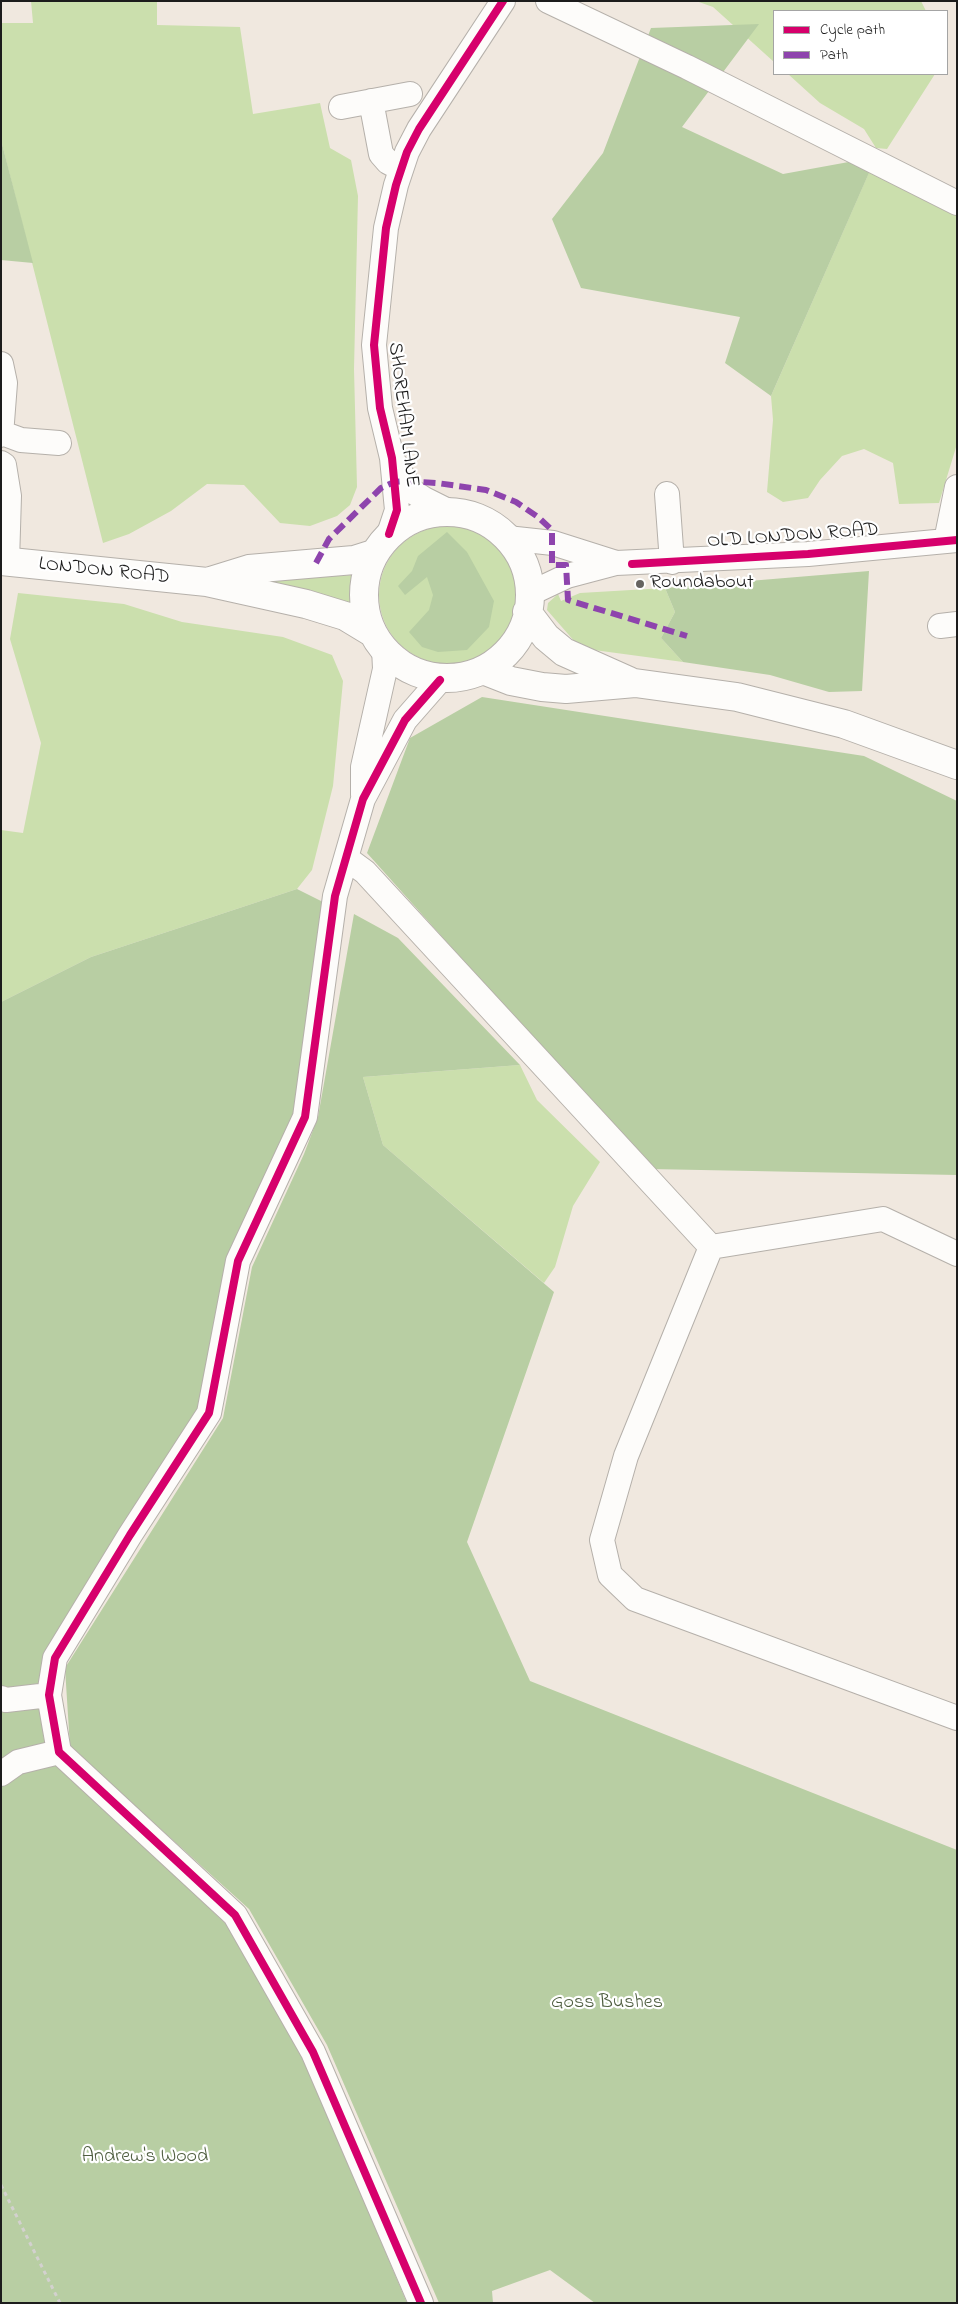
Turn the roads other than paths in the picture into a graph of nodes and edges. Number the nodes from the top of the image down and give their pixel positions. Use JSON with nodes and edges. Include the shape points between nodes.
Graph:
{"nodes":[{"id":1,"x":503,"y":1,"type":"edge"},
{"id":2,"x":548,"y":1,"type":"edge"},
{"id":3,"x":410,"y":94,"type":"dead end"},
{"id":4,"x":371,"y":101,"type":"junction"},
{"id":5,"x":341,"y":107,"type":"dead end"},
{"id":6,"x":401,"y":169,"type":"junction"},
{"id":7,"x":957,"y":203,"type":"edge"},
{"id":8,"x":1,"y":364,"type":"edge"},
{"id":9,"x":2,"y":434,"type":"edge"},
{"id":10,"x":59,"y":443,"type":"dead end"},
{"id":11,"x":392,"y":458,"type":"junction"},
{"id":12,"x":1,"y":463,"type":"edge"},
{"id":13,"x":957,"y":487,"type":"edge"},
{"id":14,"x":667,"y":494,"type":"dead end"},
{"id":15,"x":448,"y":511,"type":"junction"},
{"id":16,"x":507,"y":538,"type":"junction"},
{"id":17,"x":952,"y":541,"type":"edge"},
{"id":18,"x":381,"y":544,"type":"junction"},
{"id":19,"x":4,"y":562,"type":"edge"},
{"id":20,"x":672,"y":562,"type":"junction"},
{"id":21,"x":616,"y":564,"type":"junction"},
{"id":22,"x":208,"y":582,"type":"junction"},
{"id":23,"x":528,"y":603,"type":"junction"},
{"id":24,"x":379,"y":641,"type":"junction"},
{"id":25,"x":483,"y":670,"type":"junction"},
{"id":26,"x":440,"y":680,"type":"junction"},
{"id":27,"x":635,"y":683,"type":"junction"},
{"id":28,"x":957,"y":765,"type":"edge"},
{"id":29,"x":363,"y":799,"type":"junction"},
{"id":30,"x":346,"y":858,"type":"junction"},
{"id":31,"x":711,"y":1247,"type":"junction"},
{"id":32,"x":957,"y":1254,"type":"edge"},
{"id":33,"x":50,"y":1695,"type":"junction"},
{"id":34,"x":1,"y":1698,"type":"edge"},
{"id":35,"x":957,"y":1718,"type":"edge"},
{"id":36,"x":59,"y":1752,"type":"junction"},
{"id":37,"x":1,"y":1774,"type":"edge"},
{"id":38,"x":421,"y":2303,"type":"edge"}],
"edges":[{"from":1,"to":6,"type":"street","name":"SHOREHAM LANE","via":[[419,128]]},
{"from":2,"to":7,"type":"street"},
{"from":3,"to":4,"type":"street"},
{"from":4,"to":5,"type":"street"},
{"from":4,"to":6,"type":"street","via":[[381,154]]},
{"from":6,"to":11,"type":"street","name":"SHOREHAM LANE","via":[[386,228],[374,345],[380,408]]},
{"from":8,"to":9,"type":"street","via":[[5,383]]},
{"from":9,"to":10,"type":"street","via":[[21,440]]},
{"from":11,"to":15,"type":"street","name":"SHOREHAM LANE","via":[[412,491]]},
{"from":11,"to":18,"type":"street","name":"SHOREHAM LANE","via":[[397,510]]},
{"from":12,"to":19,"type":"street","via":[[9,496]]},
{"from":13,"to":17,"type":"street"},
{"from":14,"to":20,"type":"street"},
{"from":15,"to":16,"type":"main road","via":[[482,519]]},
{"from":15,"to":18,"type":"main road","via":[[424,514],[402,524]]},
{"from":16,"to":21,"type":"street","name":"OLD LONDON ROAD","via":[[553,543]]},
{"from":16,"to":23,"type":"main road","via":[[520,556],[527,575]]},
{"from":17,"to":20,"type":"street","name":"OLD LONDON ROAD"},
{"from":18,"to":22,"type":"main road","name":"LONDON ROAD","via":[[354,560],[249,569]]},
{"from":18,"to":24,"type":"main road","via":[[366,574],[363,596],[367,618]]},
{"from":19,"to":22,"type":"main road","name":"LONDON ROAD"},
{"from":20,"to":21,"type":"street","name":"OLD LONDON ROAD"},
{"from":21,"to":23,"type":"street","name":"OLD LONDON ROAD","via":[[567,576]]},
{"from":22,"to":24,"type":"main road","name":"LONDON ROAD","via":[[344,616]]},
{"from":23,"to":25,"type":"main road","via":[[520,631],[510,647]]},
{"from":23,"to":27,"type":"main road","via":[[546,637],[564,652]]},
{"from":24,"to":26,"type":"main road","via":[[396,660]]},
{"from":24,"to":29,"type":"street","via":[[385,669],[363,767]]},
{"from":25,"to":26,"type":"main road","via":[[462,678]]},
{"from":25,"to":27,"type":"main road","via":[[511,681],[542,687],[566,689]]},
{"from":26,"to":29,"type":"street","via":[[405,720]]},
{"from":27,"to":28,"type":"main road","via":[[737,697],[796,711],[844,724]]},
{"from":29,"to":30,"type":"street"},
{"from":30,"to":31,"type":"street","via":[[365,872]]},
{"from":30,"to":33,"type":"street","via":[[335,896],[305,1117],[238,1261],[209,1413],[55,1658]]},
{"from":31,"to":32,"type":"street","via":[[883,1219]]},
{"from":31,"to":35,"type":"street","via":[[626,1456],[602,1540],[610,1575],[635,1599]]},
{"from":33,"to":34,"type":"street"},
{"from":33,"to":36,"type":"street"},
{"from":36,"to":37,"type":"street","via":[[18,1762]]},
{"from":36,"to":38,"type":"street","via":[[235,1915],[313,2052]]}]}
